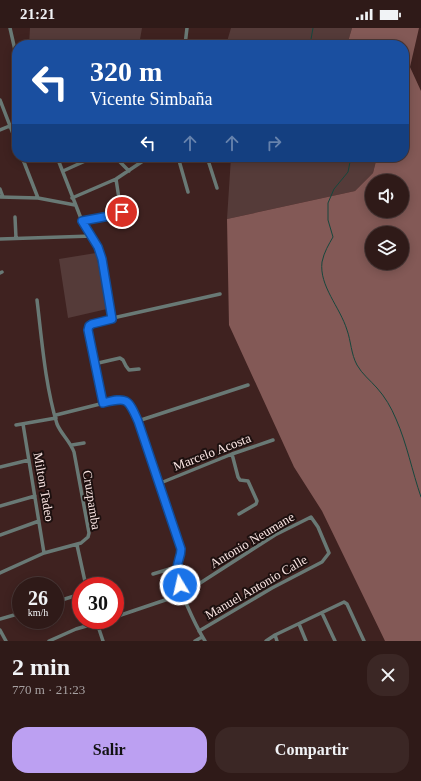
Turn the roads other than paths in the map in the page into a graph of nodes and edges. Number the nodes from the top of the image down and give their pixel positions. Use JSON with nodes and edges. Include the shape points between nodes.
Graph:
{"nodes":[{"id":1,"x":10,"y":28,"type":"edge"},
{"id":2,"x":187,"y":28,"type":"edge"},
{"id":3,"x":13,"y":40,"type":"edge"},
{"id":4,"x":186,"y":40,"type":"edge"},
{"id":5,"x":0,"y":100,"type":"edge"},
{"id":6,"x":10,"y":126,"type":"junction"},
{"id":7,"x":0,"y":130,"type":"edge"},
{"id":8,"x":12,"y":131,"type":"edge"},
{"id":9,"x":24,"y":162,"type":"edge"},
{"id":10,"x":59,"y":162,"type":"edge"},
{"id":11,"x":83,"y":162,"type":"edge"},
{"id":12,"x":120,"y":162,"type":"edge"},
{"id":13,"x":142,"y":162,"type":"edge"},
{"id":14,"x":179,"y":162,"type":"edge"},
{"id":15,"x":209,"y":162,"type":"edge"},
{"id":16,"x":63,"y":171,"type":"junction"},
{"id":17,"x":129,"y":171,"type":"junction"},
{"id":18,"x":116,"y":179,"type":"junction"},
{"id":19,"x":217,"y":188,"type":"dead end"},
{"id":20,"x":0,"y":189,"type":"edge"},
{"id":21,"x":188,"y":192,"type":"dead end"},
{"id":22,"x":1,"y":197,"type":"edge"},
{"id":23,"x":38,"y":198,"type":"junction"},
{"id":24,"x":72,"y":198,"type":"junction"},
{"id":25,"x":75,"y":205,"type":"junction"},
{"id":26,"x":15,"y":217,"type":"dead end"},
{"id":27,"x":82,"y":221,"type":"junction"},
{"id":28,"x":92,"y":236,"type":"junction"},
{"id":29,"x":16,"y":238,"type":"junction"},
{"id":30,"x":0,"y":239,"type":"edge"},
{"id":31,"x":220,"y":294,"type":"dead end"},
{"id":32,"x":37,"y":300,"type":"dead end"},
{"id":33,"x":112,"y":319,"type":"junction"},
{"id":34,"x":94,"y":364,"type":"junction"},
{"id":35,"x":139,"y":369,"type":"dead end"},
{"id":36,"x":248,"y":385,"type":"dead end"},
{"id":37,"x":103,"y":403,"type":"junction"},
{"id":38,"x":56,"y":417,"type":"junction"},
{"id":39,"x":138,"y":421,"type":"junction"},
{"id":40,"x":23,"y":424,"type":"junction"},
{"id":41,"x":16,"y":425,"type":"dead end"},
{"id":42,"x":273,"y":440,"type":"dead end"},
{"id":43,"x":84,"y":443,"type":"dead end"},
{"id":44,"x":72,"y":445,"type":"junction"},
{"id":45,"x":232,"y":454,"type":"junction"},
{"id":46,"x":29,"y":460,"type":"junction"},
{"id":47,"x":0,"y":467,"type":"edge"},
{"id":48,"x":158,"y":484,"type":"junction"},
{"id":49,"x":35,"y":496,"type":"junction"},
{"id":50,"x":0,"y":506,"type":"edge"},
{"id":51,"x":239,"y":514,"type":"dead end"},
{"id":52,"x":312,"y":517,"type":"joint"},
{"id":53,"x":39,"y":521,"type":"junction"},
{"id":54,"x":0,"y":535,"type":"edge"},
{"id":55,"x":76,"y":545,"type":"junction"},
{"id":56,"x":44,"y":553,"type":"junction"},
{"id":57,"x":176,"y":567,"type":"junction"},
{"id":58,"x":0,"y":574,"type":"edge"},
{"id":59,"x":153,"y":574,"type":"dead end"},
{"id":60,"x":84,"y":577,"type":"edge"},
{"id":61,"x":183,"y":594,"type":"junction"},
{"id":62,"x":322,"y":612,"type":"junction"},
{"id":63,"x":124,"y":614,"type":"edge"},
{"id":64,"x":12,"y":616,"type":"edge"},
{"id":65,"x":0,"y":619,"type":"edge"},
{"id":66,"x":298,"y":624,"type":"junction"},
{"id":67,"x":76,"y":629,"type":"edge"},
{"id":68,"x":99,"y":629,"type":"edge"},
{"id":69,"x":0,"y":630,"type":"edge"},
{"id":70,"x":199,"y":631,"type":"junction"},
{"id":71,"x":275,"y":636,"type":"junction"},
{"id":72,"x":203,"y":639,"type":"edge"},
{"id":73,"x":6,"y":641,"type":"edge"},
{"id":74,"x":49,"y":641,"type":"edge"},
{"id":75,"x":103,"y":641,"type":"edge"},
{"id":76,"x":195,"y":641,"type":"edge"},
{"id":77,"x":266,"y":641,"type":"edge"},
{"id":78,"x":277,"y":641,"type":"edge"},
{"id":79,"x":306,"y":641,"type":"edge"},
{"id":80,"x":335,"y":641,"type":"edge"},
{"id":81,"x":364,"y":641,"type":"edge"}],
"edges":[{"from":1,"to":3,"type":"street"},
{"from":2,"to":4,"type":"street"},
{"from":5,"to":6,"type":"street"},
{"from":6,"to":7,"type":"street"},
{"from":6,"to":8,"type":"street"},
{"from":9,"to":23,"type":"street"},
{"from":10,"to":16,"type":"street"},
{"from":11,"to":16,"type":"street"},
{"from":12,"to":17,"type":"street"},
{"from":13,"to":17,"type":"street"},
{"from":14,"to":21,"type":"street"},
{"from":15,"to":19,"type":"street"},
{"from":16,"to":24,"type":"street"},
{"from":17,"to":18,"type":"street"},
{"from":18,"to":24,"type":"street"},
{"from":18,"to":27,"type":"street","via":[[122,212]]},
{"from":20,"to":22,"type":"street"},
{"from":22,"to":23,"type":"street"},
{"from":23,"to":25,"type":"street"},
{"from":24,"to":25,"type":"street"},
{"from":25,"to":27,"type":"street"},
{"from":26,"to":29,"type":"street"},
{"from":27,"to":28,"type":"street"},
{"from":28,"to":29,"type":"street"},
{"from":28,"to":33,"type":"street","via":[[102,259]]},
{"from":29,"to":30,"type":"street"},
{"from":31,"to":33,"type":"street"},
{"from":32,"to":38,"type":"street","name":"Cruzpamba","via":[[49,391]]},
{"from":33,"to":34,"type":"street","via":[[95,322],[88,328]]},
{"from":34,"to":35,"type":"street","via":[[120,358],[130,370]]},
{"from":34,"to":37,"type":"street"},
{"from":36,"to":39,"type":"street"},
{"from":37,"to":38,"type":"street"},
{"from":37,"to":39,"type":"street","via":[[126,400],[132,406]]},
{"from":38,"to":40,"type":"street"},
{"from":38,"to":44,"type":"street","name":"Cruzpamba","via":[[58,426]]},
{"from":39,"to":48,"type":"street"},
{"from":40,"to":41,"type":"street"},
{"from":40,"to":46,"type":"street","name":"Milton Tadeo"},
{"from":42,"to":45,"type":"street","name":"Marcelo Acosta"},
{"from":43,"to":44,"type":"street"},
{"from":44,"to":55,"type":"street","name":"Cruzpamba","via":[[89,533],[85,541]]},
{"from":45,"to":48,"type":"street","name":"Marcelo Acosta"},
{"from":45,"to":51,"type":"street","via":[[238,478],[248,481],[257,501]]},
{"from":46,"to":47,"type":"street"},
{"from":46,"to":49,"type":"street","name":"Milton Tadeo"},
{"from":48,"to":57,"type":"street","via":[[181,549]]},
{"from":49,"to":50,"type":"street"},
{"from":49,"to":53,"type":"street","name":"Milton Tadeo"},
{"from":52,"to":61,"type":"street","name":"Antonio Neumane","via":[[275,535]]},
{"from":52,"to":70,"type":"street","name":"Manuel Antonio Calle","via":[[329,553],[322,562]]},
{"from":53,"to":54,"type":"street"},
{"from":53,"to":56,"type":"street","name":"Milton Tadeo"},
{"from":55,"to":56,"type":"street"},
{"from":55,"to":60,"type":"street","name":"Cruzpamba"},
{"from":56,"to":58,"type":"street"},
{"from":57,"to":59,"type":"street"},
{"from":57,"to":61,"type":"street"},
{"from":61,"to":63,"type":"street","name":"Antonio Neumane"},
{"from":61,"to":70,"type":"street"},
{"from":62,"to":66,"type":"street"},
{"from":62,"to":80,"type":"street"},
{"from":62,"to":81,"type":"street","via":[[344,602],[347,604]]},
{"from":64,"to":65,"type":"street"},
{"from":66,"to":71,"type":"street"},
{"from":66,"to":79,"type":"street"},
{"from":67,"to":74,"type":"street"},
{"from":68,"to":75,"type":"street"},
{"from":69,"to":73,"type":"street"},
{"from":70,"to":72,"type":"street"},
{"from":71,"to":77,"type":"street"},
{"from":71,"to":78,"type":"street"},
{"from":72,"to":76,"type":"street"}]}
